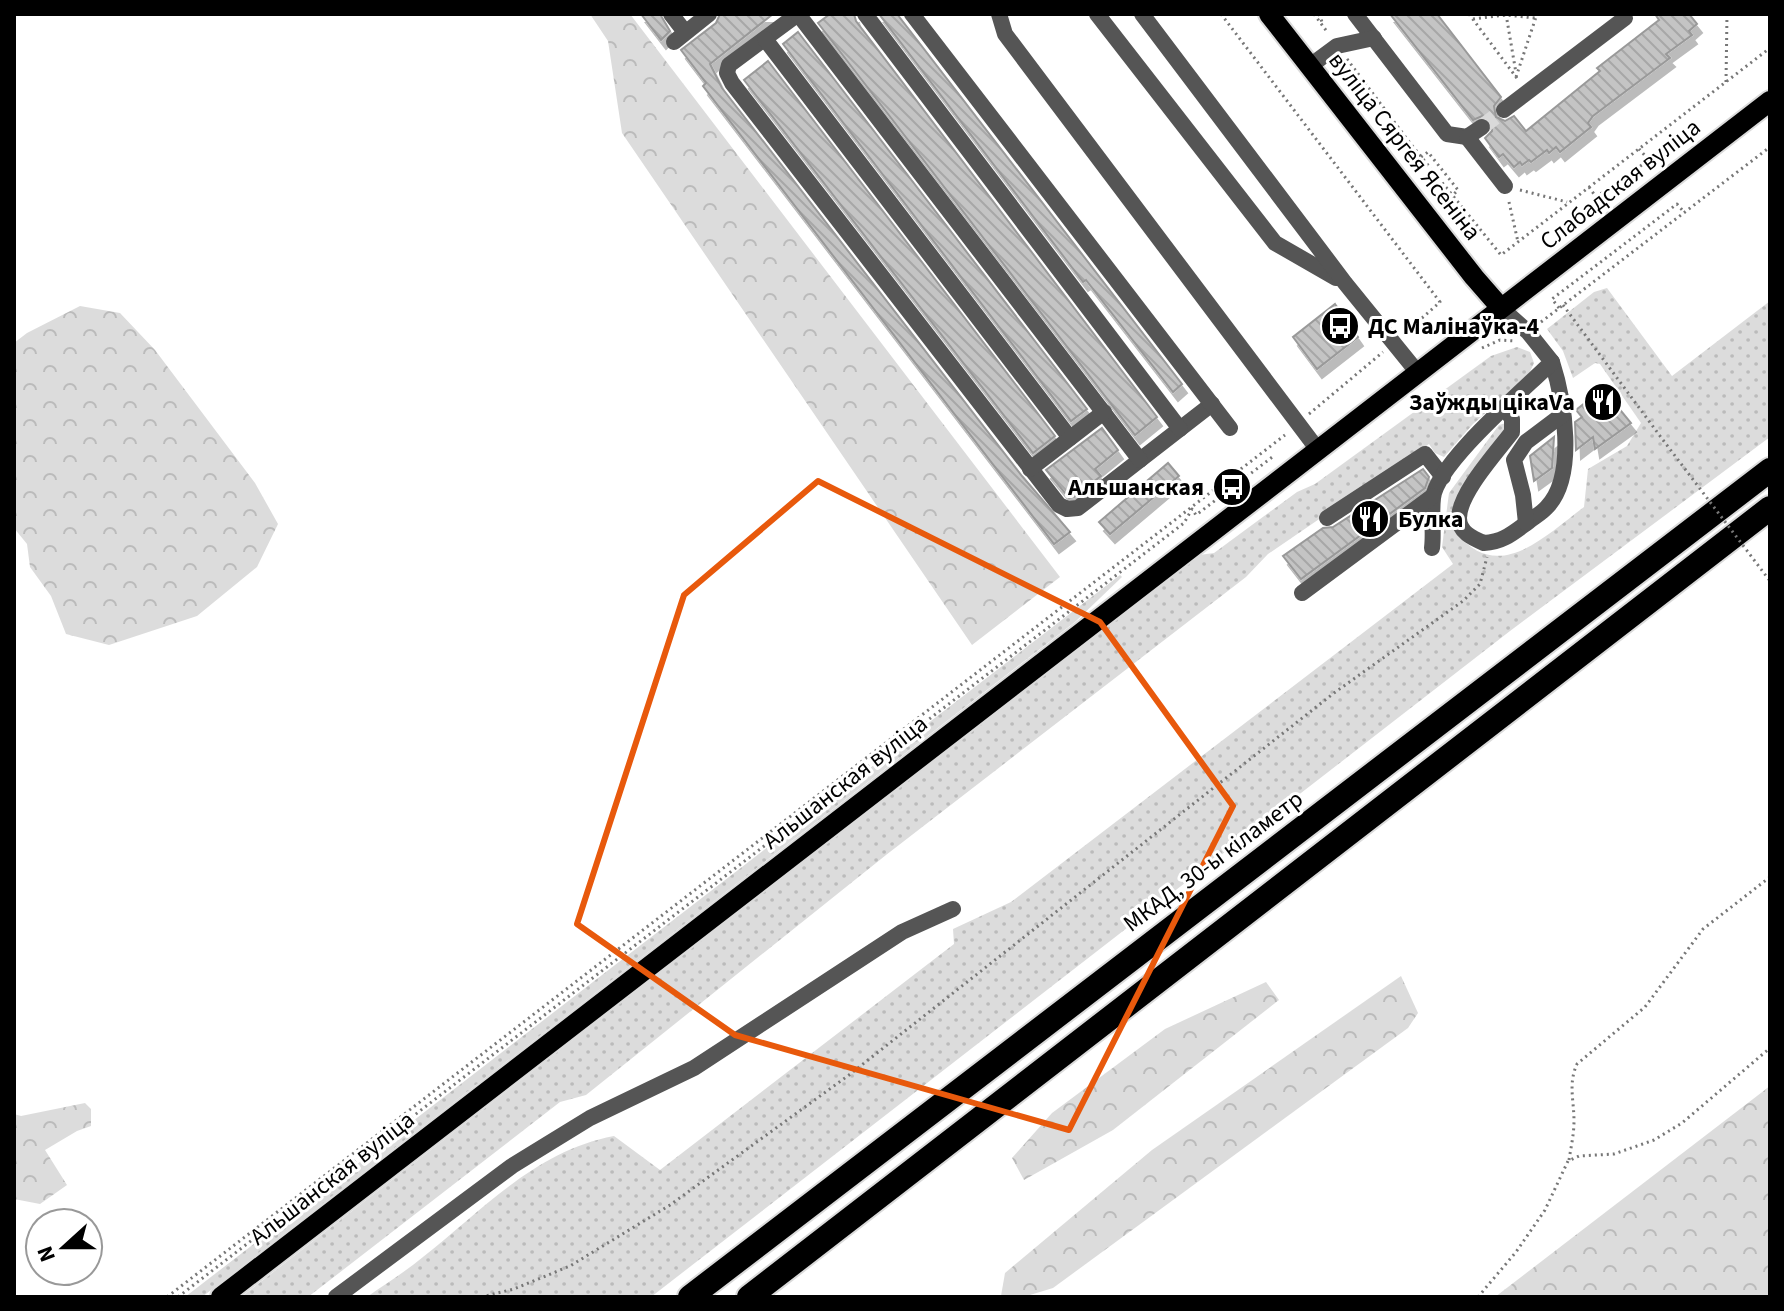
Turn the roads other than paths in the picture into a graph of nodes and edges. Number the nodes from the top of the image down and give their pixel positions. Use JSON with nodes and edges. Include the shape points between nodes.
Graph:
{"nodes":[{"id":1,"x":671,"y":14,"type":"edge"},
{"id":2,"x":709,"y":14,"type":"edge"},
{"id":3,"x":798,"y":14,"type":"edge"},
{"id":4,"x":865,"y":14,"type":"edge"},
{"id":5,"x":912,"y":14,"type":"edge"},
{"id":6,"x":999,"y":14,"type":"edge"},
{"id":7,"x":1097,"y":14,"type":"edge"},
{"id":8,"x":1142,"y":14,"type":"edge"},
{"id":9,"x":1269,"y":14,"type":"edge"},
{"id":10,"x":1355,"y":14,"type":"edge"},
{"id":11,"x":1622,"y":14,"type":"edge"},
{"id":12,"x":1374,"y":38,"type":"junction"},
{"id":13,"x":765,"y":39,"type":"junction"},
{"id":14,"x":1310,"y":66,"type":"junction"},
{"id":15,"x":1770,"y":101,"type":"edge"},
{"id":16,"x":1504,"y":110,"type":"tunnel mouth"},
{"id":17,"x":1482,"y":127,"type":"tunnel mouth"},
{"id":18,"x":1467,"y":137,"type":"junction"},
{"id":19,"x":1505,"y":186,"type":"road end"},
{"id":20,"x":1345,"y":283,"type":"junction"},
{"id":21,"x":1501,"y":308,"type":"junction"},
{"id":22,"x":1552,"y":362,"type":"junction"},
{"id":23,"x":1418,"y":373,"type":"junction"},
{"id":24,"x":1212,"y":404,"type":"junction"},
{"id":25,"x":1505,"y":408,"type":"junction"},
{"id":26,"x":1104,"y":412,"type":"junction"},
{"id":27,"x":1562,"y":415,"type":"junction"},
{"id":28,"x":1230,"y":428,"type":"dead end"},
{"id":29,"x":1180,"y":429,"type":"junction"},
{"id":30,"x":1070,"y":438,"type":"junction"},
{"id":31,"x":1318,"y":450,"type":"junction"},
{"id":32,"x":1140,"y":460,"type":"junction"},
{"id":33,"x":1030,"y":469,"type":"junction"},
{"id":34,"x":1770,"y":470,"type":"edge"},
{"id":35,"x":1443,"y":477,"type":"junction"},
{"id":36,"x":1433,"y":496,"type":"junction"},
{"id":37,"x":1770,"y":508,"type":"edge"},
{"id":38,"x":1327,"y":518,"type":"dead end"},
{"id":39,"x":1526,"y":523,"type":"junction"},
{"id":40,"x":1432,"y":548,"type":"dead end"},
{"id":41,"x":1302,"y":593,"type":"dead end"},
{"id":42,"x":953,"y":909,"type":"dead end"},
{"id":43,"x":221,"y":1297,"type":"edge"},
{"id":44,"x":336,"y":1297,"type":"edge"},
{"id":45,"x":690,"y":1297,"type":"edge"},
{"id":46,"x":749,"y":1297,"type":"edge"}],
"edges":[{"from":1,"to":2,"type":"lane","via":[[679,37]]},
{"from":3,"to":13,"type":"lane"},
{"from":3,"to":26,"type":"lane"},
{"from":4,"to":29,"type":"lane"},
{"from":5,"to":24,"type":"lane"},
{"from":6,"to":31,"type":"lane","via":[[1005,34]]},
{"from":7,"to":20,"type":"lane","via":[[1275,243]]},
{"from":8,"to":20,"type":"lane"},
{"from":9,"to":14,"type":"main road","name":"вуліца Сяргея Ясеніна"},
{"from":10,"to":12,"type":"lane"},
{"from":11,"to":16,"type":"lane","via":[[1625,18]]},
{"from":12,"to":14,"type":"lane","via":[[1337,46]]},
{"from":12,"to":18,"type":"lane","via":[[1447,134]]},
{"from":13,"to":30,"type":"lane"},
{"from":13,"to":33,"type":"lane","via":[[729,65],[732,83]]},
{"from":14,"to":21,"type":"main road","name":"вуліца Сяргея Ясеніна"},
{"from":15,"to":21,"type":"main road","name":"Слабадская вуліца"},
{"from":17,"to":18,"type":"lane"},
{"from":18,"to":19,"type":"lane"},
{"from":20,"to":23,"type":"lane"},
{"from":21,"to":22,"type":"lane"},
{"from":21,"to":23,"type":"main road","name":"Альшанская вуліца"},
{"from":22,"to":25,"type":"lane"},
{"from":22,"to":27,"type":"lane"},
{"from":23,"to":31,"type":"main road","name":"Альшанская вуліца"},
{"from":24,"to":28,"type":"lane"},
{"from":24,"to":29,"type":"lane"},
{"from":25,"to":35,"type":"lane","via":[[1483,426]]},
{"from":25,"to":39,"type":"lane","via":[[1512,432],[1465,497],[1459,520],[1473,539],[1490,543],[1510,537]]},
{"from":26,"to":30,"type":"lane"},
{"from":26,"to":32,"type":"lane"},
{"from":27,"to":39,"type":"lane","via":[[1562,475],[1549,506]]},
{"from":27,"to":39,"type":"lane","via":[[1526,442],[1514,460]]},
{"from":29,"to":32,"type":"lane"},
{"from":30,"to":33,"type":"lane"},
{"from":31,"to":43,"type":"main road","name":"Альшанская вуліца"},
{"from":32,"to":33,"type":"lane","via":[[1078,508],[1067,509]]},
{"from":34,"to":45,"type":"highway","name":"МКАД, 30-ы кіламетр"},
{"from":35,"to":36,"type":"lane"},
{"from":35,"to":38,"type":"lane","via":[[1425,454]]},
{"from":36,"to":40,"type":"lane"},
{"from":36,"to":41,"type":"lane"},
{"from":37,"to":46,"type":"highway"},
{"from":42,"to":44,"type":"lane","via":[[902,932],[694,1068],[590,1118],[512,1166]]}]}
